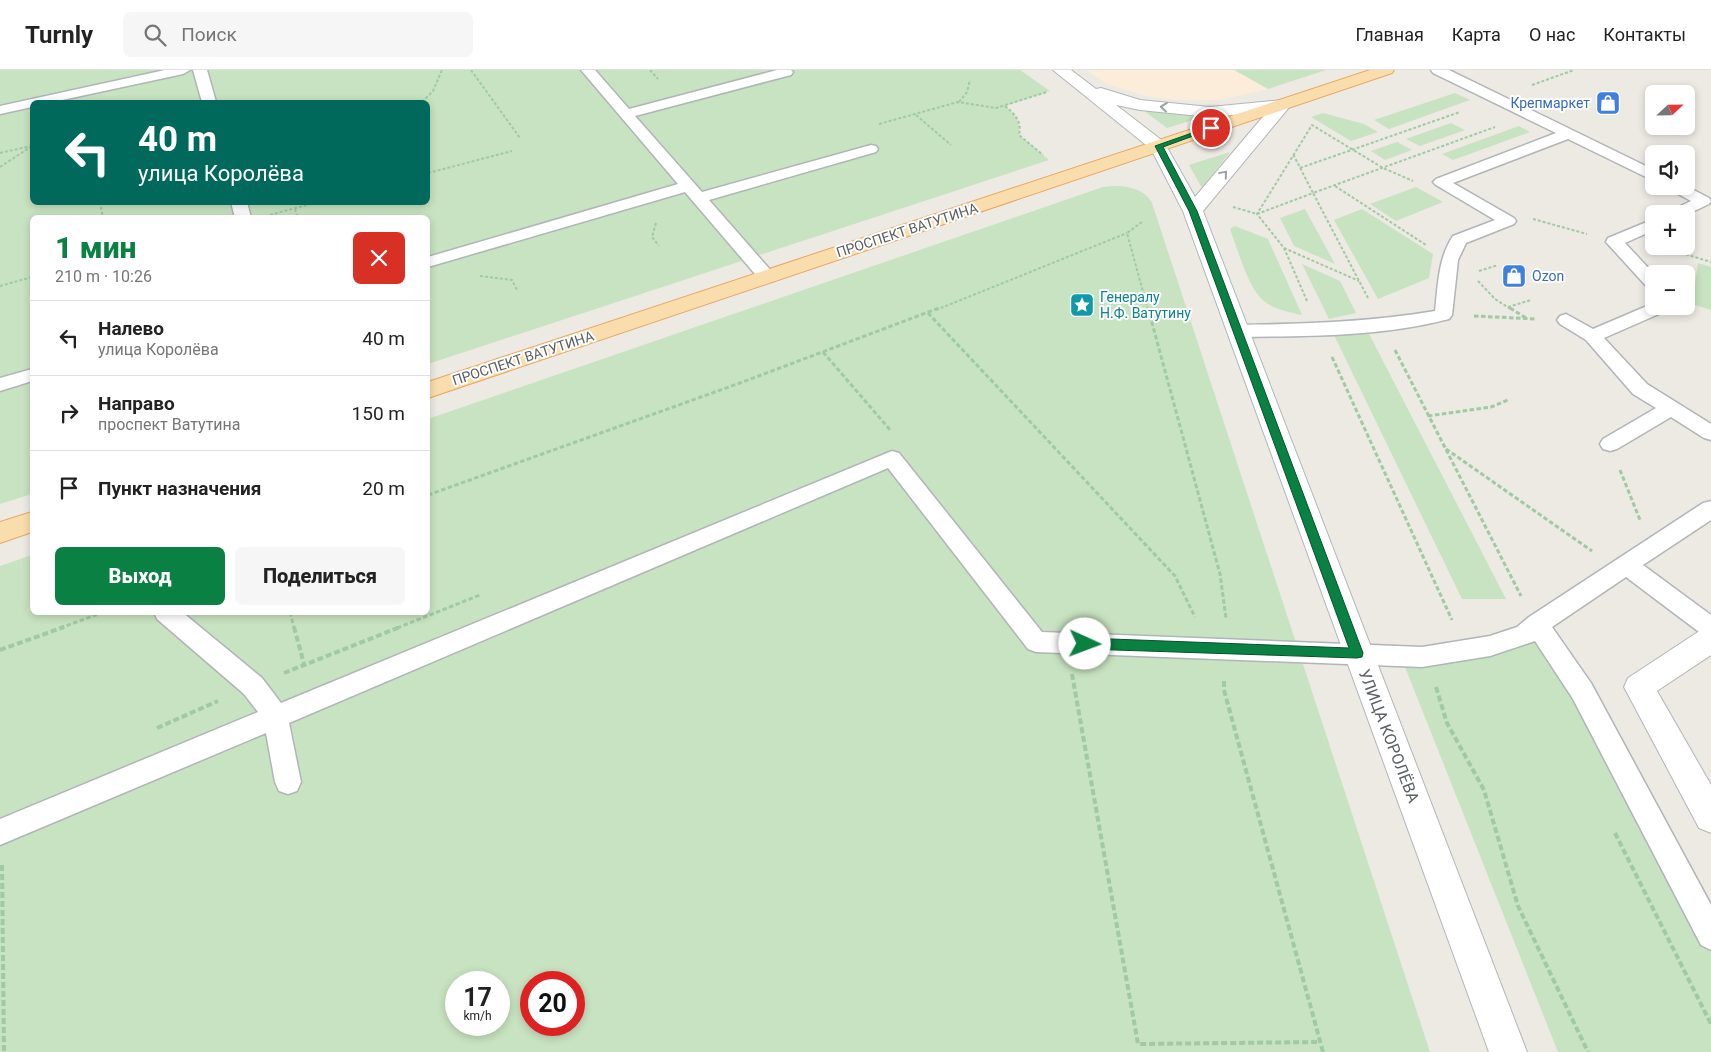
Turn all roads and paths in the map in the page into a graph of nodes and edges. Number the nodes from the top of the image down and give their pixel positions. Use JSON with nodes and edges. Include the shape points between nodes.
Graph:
{"nodes":[{"id":1,"x":183,"y":70,"type":"edge"},
{"id":2,"x":200,"y":70,"type":"edge"},
{"id":3,"x":442,"y":70,"type":"edge"},
{"id":4,"x":471,"y":70,"type":"edge"},
{"id":5,"x":588,"y":70,"type":"edge"},
{"id":6,"x":784,"y":70,"type":"edge"},
{"id":7,"x":1061,"y":70,"type":"edge"},
{"id":8,"x":1386,"y":70,"type":"edge"},
{"id":9,"x":1438,"y":70,"type":"edge"},
{"id":10,"x":1574,"y":70,"type":"edge"},
{"id":11,"x":970,"y":80,"type":"dead end"},
{"id":12,"x":1080,"y":83,"type":"junction"},
{"id":13,"x":1050,"y":91,"type":"dead end"},
{"id":14,"x":1496,"y":98,"type":"junction"},
{"id":15,"x":46,"y":100,"type":"edge"},
{"id":16,"x":208,"y":100,"type":"edge"},
{"id":17,"x":424,"y":100,"type":"edge"},
{"id":18,"x":958,"y":102,"type":"junction"},
{"id":19,"x":30,"y":103,"type":"edge"},
{"id":20,"x":1282,"y":105,"type":"junction"},
{"id":21,"x":1004,"y":106,"type":"junction"},
{"id":22,"x":0,"y":110,"type":"edge"},
{"id":23,"x":624,"y":114,"type":"junction"},
{"id":24,"x":915,"y":114,"type":"junction"},
{"id":25,"x":878,"y":125,"type":"dead end"},
{"id":26,"x":1568,"y":134,"type":"junction"},
{"id":27,"x":520,"y":138,"type":"dead end"},
{"id":28,"x":951,"y":145,"type":"dead end"},
{"id":29,"x":30,"y":146,"type":"edge"},
{"id":30,"x":1158,"y":146,"type":"junction"},
{"id":31,"x":30,"y":147,"type":"edge"},
{"id":32,"x":871,"y":149,"type":"dead end"},
{"id":33,"x":1352,"y":150,"type":"junction"},
{"id":34,"x":512,"y":151,"type":"dead end"},
{"id":35,"x":0,"y":153,"type":"edge"},
{"id":36,"x":1293,"y":154,"type":"junction"},
{"id":37,"x":1049,"y":160,"type":"dead end"},
{"id":38,"x":0,"y":167,"type":"edge"},
{"id":39,"x":1300,"y":168,"type":"junction"},
{"id":40,"x":430,"y":172,"type":"edge"},
{"id":41,"x":1645,"y":172,"type":"edge"},
{"id":42,"x":1417,"y":183,"type":"dead end"},
{"id":43,"x":1334,"y":185,"type":"dead end"},
{"id":44,"x":694,"y":192,"type":"junction"},
{"id":45,"x":1695,"y":194,"type":"edge"},
{"id":46,"x":1707,"y":199,"type":"edge"},
{"id":47,"x":308,"y":205,"type":"edge"},
{"id":48,"x":1695,"y":205,"type":"edge"},
{"id":49,"x":1231,"y":206,"type":"dead end"},
{"id":50,"x":295,"y":209,"type":"junction"},
{"id":51,"x":1193,"y":211,"type":"junction"},
{"id":52,"x":1257,"y":214,"type":"junction"},
{"id":53,"x":273,"y":215,"type":"edge"},
{"id":54,"x":297,"y":215,"type":"edge"},
{"id":55,"x":1645,"y":228,"type":"edge"},
{"id":56,"x":1126,"y":233,"type":"dead end"},
{"id":57,"x":1284,"y":248,"type":"junction"},
{"id":58,"x":1689,"y":255,"type":"edge"},
{"id":59,"x":1450,"y":260,"type":"junction"},
{"id":60,"x":430,"y":261,"type":"edge"},
{"id":61,"x":1711,"y":262,"type":"edge"},
{"id":62,"x":1498,"y":265,"type":"dead end"},
{"id":63,"x":1472,"y":274,"type":"junction"},
{"id":64,"x":1645,"y":275,"type":"edge"},
{"id":65,"x":767,"y":276,"type":"junction"},
{"id":66,"x":30,"y":278,"type":"edge"},
{"id":67,"x":1359,"y":281,"type":"dead end"},
{"id":68,"x":0,"y":286,"type":"edge"},
{"id":69,"x":1531,"y":300,"type":"dead end"},
{"id":70,"x":1508,"y":307,"type":"junction"},
{"id":71,"x":928,"y":313,"type":"junction"},
{"id":72,"x":1645,"y":313,"type":"edge"},
{"id":73,"x":1526,"y":318,"type":"dead end"},
{"id":74,"x":1566,"y":320,"type":"dead end"},
{"id":75,"x":1320,"y":330,"type":"junction"},
{"id":76,"x":1237,"y":331,"type":"junction"},
{"id":77,"x":1592,"y":336,"type":"junction"},
{"id":78,"x":824,"y":352,"type":"junction"},
{"id":79,"x":30,"y":376,"type":"edge"},
{"id":80,"x":0,"y":385,"type":"edge"},
{"id":81,"x":430,"y":389,"type":"edge"},
{"id":82,"x":1508,"y":400,"type":"dead end"},
{"id":83,"x":1671,"y":408,"type":"junction"},
{"id":84,"x":1428,"y":416,"type":"dead end"},
{"id":85,"x":892,"y":432,"type":"dead end"},
{"id":86,"x":1711,"y":433,"type":"edge"},
{"id":87,"x":1610,"y":444,"type":"joint"},
{"id":88,"x":1445,"y":449,"type":"dead end"},
{"id":89,"x":430,"y":494,"type":"edge"},
{"id":90,"x":1711,"y":509,"type":"edge"},
{"id":91,"x":30,"y":523,"type":"edge"},
{"id":92,"x":1642,"y":523,"type":"dead end"},
{"id":93,"x":0,"y":533,"type":"edge"},
{"id":94,"x":1595,"y":553,"type":"dead end"},
{"id":95,"x":1626,"y":565,"type":"junction"},
{"id":96,"x":96,"y":615,"type":"edge"},
{"id":97,"x":169,"y":615,"type":"edge"},
{"id":98,"x":291,"y":615,"type":"edge"},
{"id":99,"x":1537,"y":624,"type":"junction"},
{"id":100,"x":1711,"y":628,"type":"edge"},
{"id":101,"x":1711,"y":639,"type":"edge"},
{"id":102,"x":1066,"y":643,"type":"junction"},
{"id":103,"x":1490,"y":646,"type":"junction"},
{"id":104,"x":1211,"y":649,"type":"junction"},
{"id":105,"x":0,"y":650,"type":"edge"},
{"id":106,"x":1357,"y":653,"type":"junction"},
{"id":107,"x":1422,"y":657,"type":"junction"},
{"id":108,"x":304,"y":664,"type":"dead end"},
{"id":109,"x":275,"y":715,"type":"junction"},
{"id":110,"x":288,"y":782,"type":"dead end"},
{"id":111,"x":1711,"y":817,"type":"edge"},
{"id":112,"x":1613,"y":827,"type":"dead end"},
{"id":113,"x":1,"y":831,"type":"edge"},
{"id":114,"x":1711,"y":935,"type":"edge"},
{"id":115,"x":1711,"y":1024,"type":"edge"},
{"id":116,"x":1320,"y":1042,"type":"dead end"},
{"id":117,"x":4,"y":1052,"type":"edge"},
{"id":118,"x":1508,"y":1052,"type":"edge"},
{"id":119,"x":1588,"y":1052,"type":"edge"}],
"edges":[{"from":1,"to":15,"type":"lane"},
{"from":2,"to":16,"type":"lane"},
{"from":3,"to":17,"type":"path","via":[[433,91]]},
{"from":4,"to":27,"type":"path"},
{"from":5,"to":23,"type":"lane"},
{"from":6,"to":23,"type":"lane","via":[[786,72]]},
{"from":7,"to":12,"type":"street","name":"УЛИЦА КОРОЛЁВА"},
{"from":8,"to":20,"type":"main road","name":"ПРОСПЕКТ ВАТУТИНА"},
{"from":9,"to":14,"type":"lane"},
{"from":10,"to":14,"type":"path"},
{"from":11,"to":18,"type":"path","via":[[964,97]]},
{"from":20,"to":12,"type":"street","one_way":true,"via":[[1210,112],[1140,105],[1118,100]]},
{"from":12,"to":30,"type":"street","name":"УЛИЦА КОРОЛЁВА"},
{"from":13,"to":21,"type":"path"},
{"from":14,"to":26,"type":"lane"},
{"from":14,"to":33,"type":"path"},
{"from":18,"to":21,"type":"path","via":[[996,108]]},
{"from":18,"to":24,"type":"path"},
{"from":19,"to":22,"type":"lane"},
{"from":20,"to":30,"type":"main road","name":"ПРОСПЕКТ ВАТУТИНА"},
{"from":51,"to":20,"type":"street","one_way":true},
{"from":21,"to":37,"type":"path","via":[[1017,118],[1019,135]]},
{"from":23,"to":44,"type":"lane"},
{"from":24,"to":25,"type":"path"},
{"from":24,"to":28,"type":"path"},
{"from":26,"to":41,"type":"lane"},
{"from":26,"to":59,"type":"lane","via":[[1441,182],[1508,221],[1459,240]]},
{"from":29,"to":35,"type":"path"},
{"from":30,"to":51,"type":"street","name":"УЛИЦА КОРОЛЁВА"},
{"from":30,"to":65,"type":"main road","name":"ПРОСПЕКТ ВАТУТИНА"},
{"from":31,"to":38,"type":"path"},
{"from":32,"to":44,"type":"lane"},
{"from":33,"to":36,"type":"path","via":[[1312,125]]},
{"from":33,"to":39,"type":"path"},
{"from":33,"to":42,"type":"path"},
{"from":34,"to":40,"type":"path"},
{"from":36,"to":39,"type":"path"},
{"from":36,"to":52,"type":"path"},
{"from":39,"to":52,"type":"path","via":[[1313,193]]},
{"from":43,"to":59,"type":"path"},
{"from":44,"to":60,"type":"lane"},
{"from":44,"to":65,"type":"lane"},
{"from":45,"to":46,"type":"lane"},
{"from":46,"to":48,"type":"lane"},
{"from":47,"to":50,"type":"path"},
{"from":49,"to":52,"type":"path"},
{"from":50,"to":53,"type":"path"},
{"from":50,"to":54,"type":"path"},
{"from":51,"to":76,"type":"street","name":"УЛИЦА КОРОЛЁВА"},
{"from":52,"to":57,"type":"path"},
{"from":55,"to":64,"type":"lane","via":[[1614,242]]},
{"from":56,"to":71,"type":"path"},
{"from":57,"to":67,"type":"path"},
{"from":57,"to":75,"type":"path"},
{"from":58,"to":61,"type":"path"},
{"from":59,"to":63,"type":"path"},
{"from":59,"to":75,"type":"lane","via":[[1443,315],[1392,324]]},
{"from":62,"to":63,"type":"path"},
{"from":63,"to":70,"type":"path","via":[[1495,299]]},
{"from":65,"to":81,"type":"main road","name":"ПРОСПЕКТ ВАТУТИНА"},
{"from":66,"to":68,"type":"path"},
{"from":69,"to":70,"type":"path"},
{"from":70,"to":73,"type":"path"},
{"from":71,"to":78,"type":"path"},
{"from":71,"to":104,"type":"path","via":[[1175,576]]},
{"from":72,"to":77,"type":"lane"},
{"from":74,"to":77,"type":"lane"},
{"from":75,"to":76,"type":"lane"},
{"from":75,"to":103,"type":"path","via":[[1452,620]]},
{"from":76,"to":106,"type":"street","name":"УЛИЦА КОРОЛЁВА"},
{"from":77,"to":83,"type":"lane","via":[[1640,389]]},
{"from":78,"to":85,"type":"path"},
{"from":78,"to":89,"type":"path"},
{"from":79,"to":80,"type":"lane"},
{"from":82,"to":84,"type":"path","via":[[1491,407]]},
{"from":83,"to":86,"type":"lane"},
{"from":83,"to":87,"type":"lane"},
{"from":87,"to":92,"type":"path"},
{"from":88,"to":94,"type":"path"},
{"from":90,"to":95,"type":"lane"},
{"from":91,"to":93,"type":"main road"},
{"from":95,"to":99,"type":"lane"},
{"from":95,"to":100,"type":"lane"},
{"from":96,"to":105,"type":"path"},
{"from":97,"to":109,"type":"lane","via":[[254,686]]},
{"from":98,"to":108,"type":"path"},
{"from":99,"to":103,"type":"lane","via":[[1525,635]]},
{"from":99,"to":114,"type":"lane","via":[[1582,691]]},
{"from":101,"to":111,"type":"street","via":[[1639,687]]},
{"from":102,"to":104,"type":"lane"},
{"from":102,"to":109,"type":"lane","via":[[1036,642],[892,458]]},
{"from":102,"to":116,"type":"path","via":[[1138,1044]]},
{"from":103,"to":107,"type":"lane"},
{"from":104,"to":106,"type":"lane"},
{"from":106,"to":107,"type":"lane"},
{"from":106,"to":118,"type":"street","name":"УЛИЦА КОРОЛЁВА"},
{"from":107,"to":119,"type":"path","via":[[1447,723],[1484,790],[1518,906]]},
{"from":109,"to":110,"type":"lane"},
{"from":109,"to":113,"type":"lane"},
{"from":112,"to":115,"type":"path"},
{"from":113,"to":117,"type":"path"}]}
